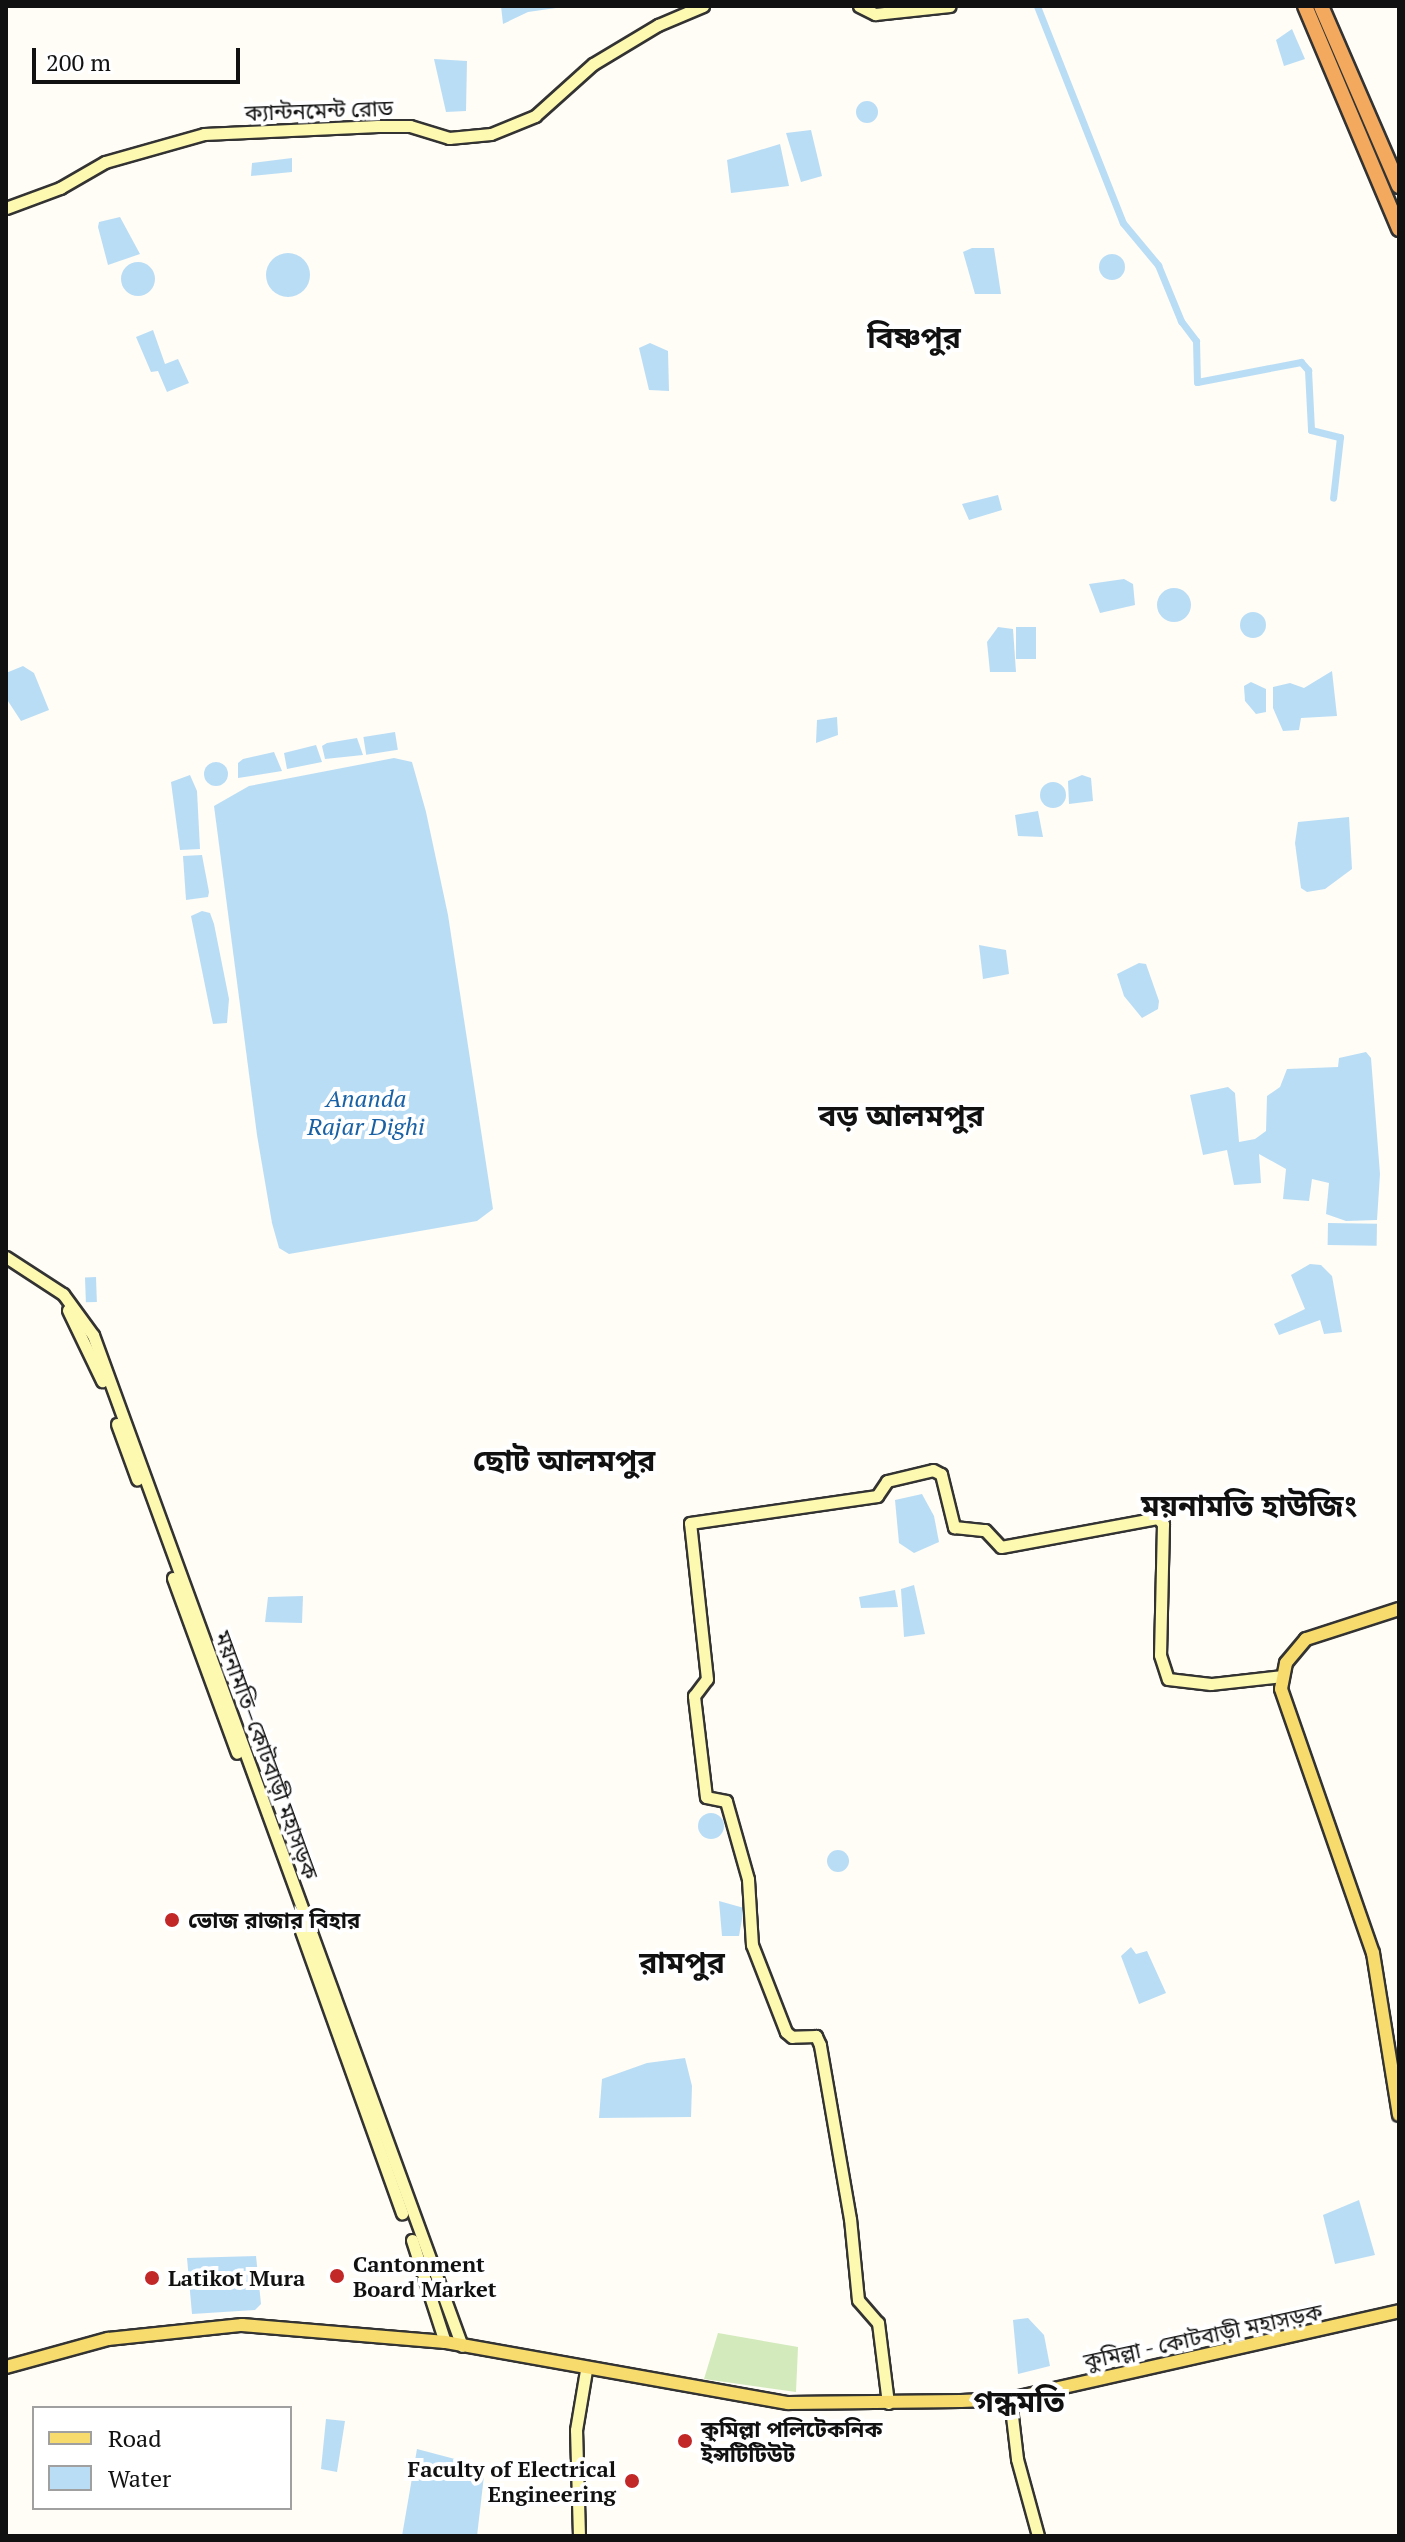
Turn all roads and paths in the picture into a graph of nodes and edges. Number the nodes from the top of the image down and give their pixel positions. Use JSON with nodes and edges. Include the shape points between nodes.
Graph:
{"nodes":[{"id":1,"x":703,"y":6,"type":"edge"},
{"id":2,"x":859,"y":6,"type":"edge"},
{"id":3,"x":950,"y":6,"type":"edge"},
{"id":4,"x":1305,"y":6,"type":"edge"},
{"id":5,"x":1321,"y":6,"type":"edge"},
{"id":6,"x":1399,"y":186,"type":"edge"},
{"id":7,"x":6,"y":208,"type":"edge"},
{"id":8,"x":1399,"y":229,"type":"edge"},
{"id":9,"x":6,"y":1257,"type":"edge"},
{"id":10,"x":6,"y":1265,"type":"edge"},
{"id":11,"x":1399,"y":1609,"type":"edge"},
{"id":12,"x":1282,"y":1676,"type":"junction"},
{"id":13,"x":1399,"y":2115,"type":"edge"},
{"id":14,"x":1399,"y":2311,"type":"edge"},
{"id":15,"x":445,"y":2342,"type":"junction"},
{"id":16,"x":462,"y":2346,"type":"junction"},
{"id":17,"x":6,"y":2367,"type":"edge"},
{"id":18,"x":586,"y":2370,"type":"junction"},
{"id":19,"x":1010,"y":2399,"type":"junction"},
{"id":20,"x":888,"y":2403,"type":"junction"},
{"id":21,"x":579,"y":2536,"type":"edge"},
{"id":22,"x":1038,"y":2536,"type":"edge"}],
"edges":[{"from":1,"to":7,"type":"main road","name":"ক্যান্টনমেন্ট রোড","via":[[658,25],[593,64],[535,116],[491,134],[449,138],[410,126],[378,126],[204,134],[105,162],[60,188]]},
{"from":2,"to":3,"type":"main road","via":[[875,14]]},
{"from":4,"to":8,"type":"highway"},
{"from":5,"to":6,"type":"highway"},
{"from":9,"to":16,"type":"main road","name":"ময়নামতি–কোটবাড়ী মহাসড়ক","via":[[63,1294],[97,1344]]},
{"from":10,"to":15,"type":"main road","name":"ময়নামতি–কোটবাড়ী মহাসড়ক","via":[[62,1302],[98,1371]]},
{"from":11,"to":12,"type":"main road","via":[[1316,1634],[1295,1649]]},
{"from":12,"to":13,"type":"main road","via":[[1281,1689],[1373,1953]]},
{"from":12,"to":20,"type":"main road","via":[[1211,1684],[1168,1679],[1160,1655],[1163,1524],[1158,1518],[1001,1547],[985,1530],[954,1527],[941,1474],[933,1470],[887,1481],[877,1496],[690,1523],[707,1679],[694,1696],[706,1797],[726,1801],[748,1879],[752,1945],[786,2032],[792,2037],[816,2036],[820,2045],[852,2229],[858,2300],[878,2323]]},
{"from":14,"to":19,"type":"main road","name":"কুমিল্লা - কোটবাড়ী মহাসড়ক"},
{"from":15,"to":16,"type":"main road","name":"কুমিল্লা - কোটবাড়ী মহাসড়ক"},
{"from":15,"to":17,"type":"main road","name":"কুমিল্লা - কোটবাড়ী মহাসড়ক","via":[[242,2325],[108,2339]]},
{"from":16,"to":18,"type":"main road","name":"কুমিল্লা - কোটবাড়ী মহাসড়ক"},
{"from":18,"to":20,"type":"main road","name":"কুমিল্লা - কোটবাড়ী মহাসড়ক","via":[[788,2403]]},
{"from":18,"to":21,"type":"main road","via":[[576,2430]]},
{"from":19,"to":20,"type":"main road","name":"কুমিল্লা - কোটবাড়ী মহাসড়ক"},
{"from":19,"to":22,"type":"main road","via":[[1017,2459]]}]}
